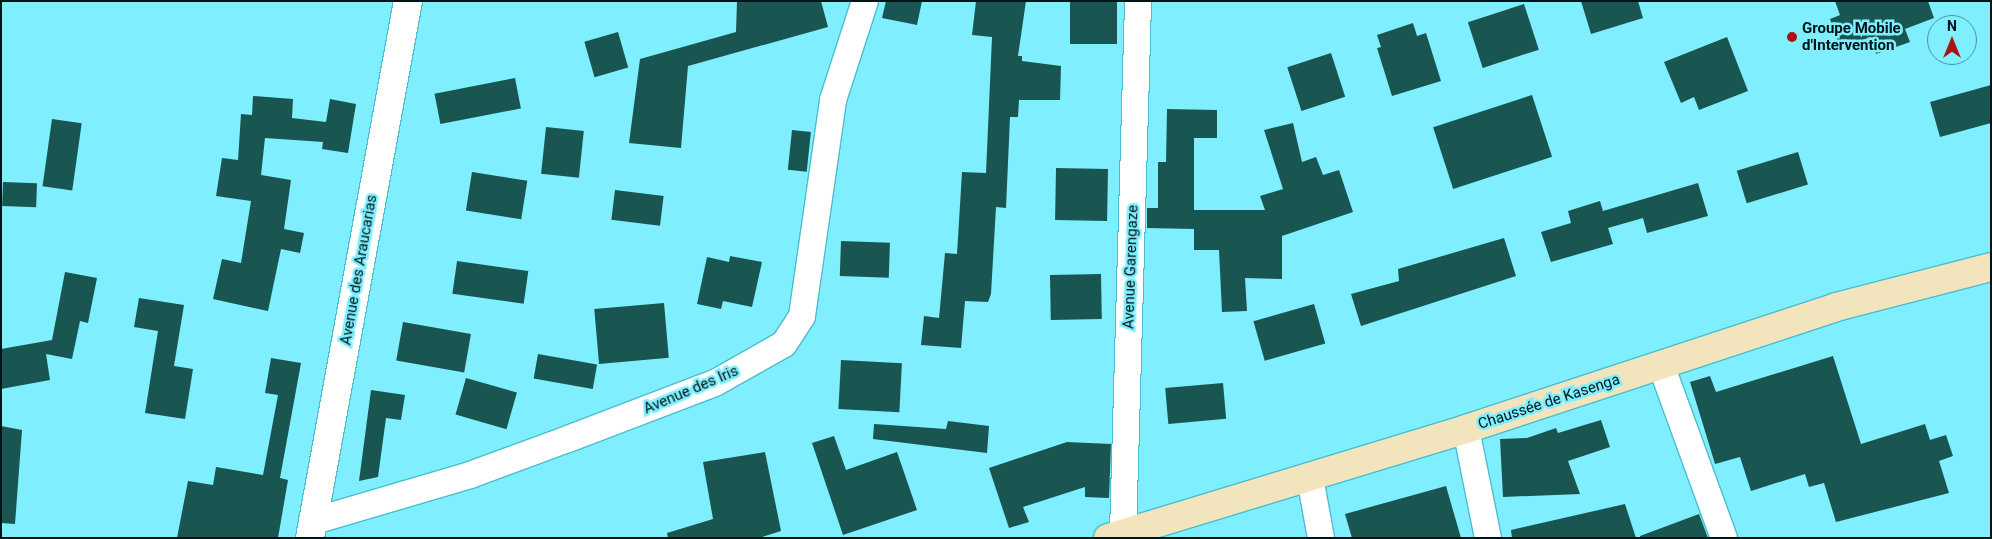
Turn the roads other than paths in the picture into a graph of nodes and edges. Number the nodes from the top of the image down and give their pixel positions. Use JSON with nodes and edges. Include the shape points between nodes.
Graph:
{"nodes":[{"id":1,"x":408,"y":1,"type":"edge"},
{"id":2,"x":865,"y":1,"type":"edge"},
{"id":3,"x":1138,"y":1,"type":"edge"},
{"id":4,"x":1991,"y":267,"type":"edge"},
{"id":5,"x":1661,"y":365,"type":"junction"},
{"id":6,"x":1466,"y":429,"type":"junction"},
{"id":7,"x":1310,"y":478,"type":"junction"},
{"id":8,"x":312,"y":529,"type":"edge"},
{"id":9,"x":1116,"y":535,"type":"edge"},
{"id":10,"x":1321,"y":538,"type":"edge"},
{"id":11,"x":1488,"y":538,"type":"edge"},
{"id":12,"x":1724,"y":538,"type":"edge"}],
"edges":[{"from":1,"to":8,"type":"street","name":"Avenue des Araucarias"},
{"from":2,"to":8,"type":"street","name":"Avenue des Iris","via":[[833,100],[802,316],[784,344],[715,384],[470,475]]},
{"from":3,"to":9,"type":"street","name":"Avenue Garengaze"},
{"from":4,"to":5,"type":"main road","name":"Chaussée de Kasenga","via":[[1854,302]]},
{"from":5,"to":6,"type":"main road","name":"Chaussée de Kasenga"},
{"from":5,"to":12,"type":"street"},
{"from":6,"to":7,"type":"main road","name":"Chaussée de Kasenga"},
{"from":6,"to":11,"type":"street"},
{"from":7,"to":9,"type":"main road","name":"Chaussée de Kasenga"},
{"from":7,"to":10,"type":"street"}]}
